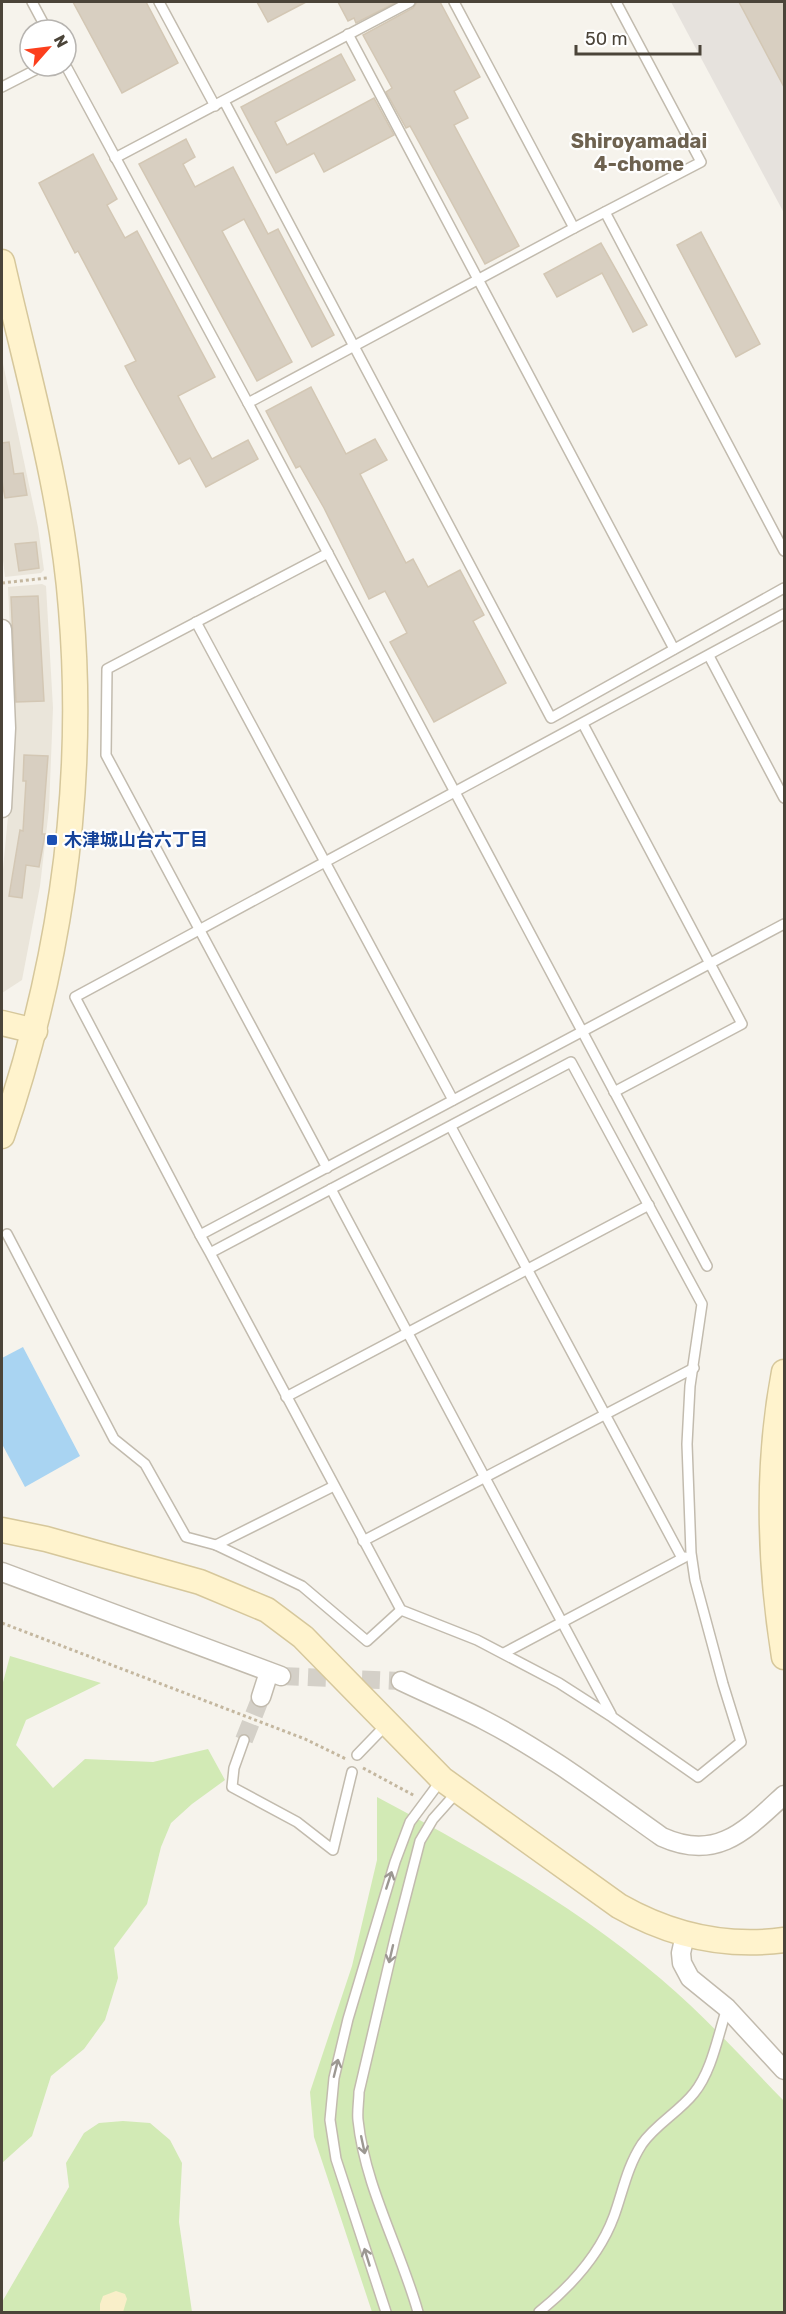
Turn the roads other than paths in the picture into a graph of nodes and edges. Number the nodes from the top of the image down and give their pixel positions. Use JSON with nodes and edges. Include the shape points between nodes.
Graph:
{"nodes":[{"id":1,"x":32,"y":2,"type":"edge"},
{"id":2,"x":159,"y":2,"type":"edge"},
{"id":3,"x":410,"y":2,"type":"edge"},
{"id":4,"x":454,"y":2,"type":"edge"},
{"id":5,"x":616,"y":2,"type":"edge"},
{"id":6,"x":41,"y":18,"type":"edge"},
{"id":7,"x":348,"y":34,"type":"junction"},
{"id":8,"x":20,"y":78,"type":"edge"},
{"id":9,"x":72,"y":78,"type":"edge"},
{"id":10,"x":2,"y":87,"type":"edge"},
{"id":11,"x":224,"y":101,"type":"junction"},
{"id":12,"x":214,"y":106,"type":"junction"},
{"id":13,"x":115,"y":158,"type":"junction"},
{"id":14,"x":605,"y":212,"type":"junction"},
{"id":15,"x":574,"y":228,"type":"junction"},
{"id":16,"x":2,"y":262,"type":"edge"},
{"id":17,"x":478,"y":279,"type":"junction"},
{"id":18,"x":354,"y":345,"type":"junction"},
{"id":19,"x":248,"y":403,"type":"junction"},
{"id":20,"x":784,"y":551,"type":"edge"},
{"id":21,"x":328,"y":553,"type":"junction"},
{"id":22,"x":784,"y":588,"type":"edge"},
{"id":23,"x":784,"y":614,"type":"edge"},
{"id":24,"x":196,"y":622,"type":"junction"},
{"id":25,"x":2,"y":629,"type":"edge"},
{"id":26,"x":674,"y":650,"type":"junction"},
{"id":27,"x":709,"y":656,"type":"junction"},
{"id":28,"x":583,"y":724,"type":"junction"},
{"id":29,"x":455,"y":792,"type":"junction"},
{"id":30,"x":784,"y":798,"type":"edge"},
{"id":31,"x":2,"y":808,"type":"edge"},
{"id":32,"x":325,"y":860,"type":"junction"},
{"id":33,"x":784,"y":924,"type":"edge"},
{"id":34,"x":201,"y":928,"type":"junction"},
{"id":35,"x":711,"y":963,"type":"junction"},
{"id":36,"x":2,"y":1023,"type":"edge"},
{"id":37,"x":35,"y":1031,"type":"junction"},
{"id":38,"x":582,"y":1032,"type":"junction"},
{"id":39,"x":615,"y":1092,"type":"junction"},
{"id":40,"x":453,"y":1100,"type":"junction"},
{"id":41,"x":451,"y":1127,"type":"junction"},
{"id":42,"x":2,"y":1136,"type":"edge"},
{"id":43,"x":327,"y":1168,"type":"junction"},
{"id":44,"x":331,"y":1189,"type":"junction"},
{"id":45,"x":649,"y":1205,"type":"junction"},
{"id":46,"x":7,"y":1234,"type":"dead end"},
{"id":47,"x":200,"y":1235,"type":"junction"},
{"id":48,"x":210,"y":1253,"type":"junction"},
{"id":49,"x":707,"y":1266,"type":"dead end"},
{"id":50,"x":527,"y":1269,"type":"junction"},
{"id":51,"x":407,"y":1333,"type":"junction"},
{"id":52,"x":694,"y":1368,"type":"junction"},
{"id":53,"x":784,"y":1372,"type":"edge"},
{"id":54,"x":286,"y":1397,"type":"junction"},
{"id":55,"x":604,"y":1413,"type":"junction"},
{"id":56,"x":485,"y":1477,"type":"junction"},
{"id":57,"x":334,"y":1486,"type":"junction"},
{"id":58,"x":2,"y":1530,"type":"edge"},
{"id":59,"x":363,"y":1541,"type":"junction"},
{"id":60,"x":216,"y":1545,"type":"junction"},
{"id":61,"x":691,"y":1553,"type":"junction"},
{"id":62,"x":682,"y":1558,"type":"junction"},
{"id":63,"x":2,"y":1572,"type":"edge"},
{"id":64,"x":401,"y":1610,"type":"junction"},
{"id":65,"x":561,"y":1622,"type":"junction"},
{"id":66,"x":504,"y":1653,"type":"junction"},
{"id":67,"x":784,"y":1657,"type":"edge"},
{"id":68,"x":401,"y":1681,"type":"tunnel mouth"},
{"id":69,"x":261,"y":1697,"type":"tunnel mouth"},
{"id":70,"x":612,"y":1717,"type":"junction"},
{"id":71,"x":387,"y":1724,"type":"junction"},
{"id":72,"x":244,"y":1740,"type":"tunnel mouth"},
{"id":73,"x":450,"y":1785,"type":"junction"},
{"id":74,"x":784,"y":1795,"type":"edge"},
{"id":75,"x":685,"y":1935,"type":"junction"},
{"id":76,"x":784,"y":1940,"type":"edge"},
{"id":77,"x":727,"y":2008,"type":"junction"},
{"id":78,"x":784,"y":2070,"type":"edge"},
{"id":79,"x":386,"y":2313,"type":"edge"},
{"id":80,"x":418,"y":2313,"type":"edge"},
{"id":81,"x":539,"y":2313,"type":"edge"}],
"edges":[{"from":1,"to":6,"type":"lane"},
{"from":2,"to":12,"type":"lane"},
{"from":3,"to":7,"type":"lane"},
{"from":4,"to":15,"type":"lane"},
{"from":5,"to":14,"type":"lane","via":[[701,162]]},
{"from":7,"to":11,"type":"lane"},
{"from":7,"to":17,"type":"lane"},
{"from":8,"to":10,"type":"lane"},
{"from":9,"to":13,"type":"lane"},
{"from":11,"to":12,"type":"lane"},
{"from":11,"to":18,"type":"lane"},
{"from":12,"to":13,"type":"lane"},
{"from":13,"to":19,"type":"lane"},
{"from":14,"to":15,"type":"lane"},
{"from":14,"to":20,"type":"lane"},
{"from":15,"to":17,"type":"lane"},
{"from":16,"to":37,"type":"street","via":[[45,445],[67,575],[75,682],[66,870]]},
{"from":17,"to":18,"type":"lane"},
{"from":17,"to":26,"type":"lane"},
{"from":18,"to":19,"type":"lane"},
{"from":18,"to":26,"type":"lane","via":[[551,718]]},
{"from":19,"to":21,"type":"lane"},
{"from":21,"to":24,"type":"lane"},
{"from":21,"to":29,"type":"lane"},
{"from":22,"to":26,"type":"lane"},
{"from":23,"to":27,"type":"lane"},
{"from":24,"to":32,"type":"lane"},
{"from":24,"to":34,"type":"lane","via":[[107,669],[106,755]]},
{"from":25,"to":31,"type":"street","via":[[6,728]]},
{"from":27,"to":28,"type":"lane"},
{"from":27,"to":30,"type":"lane"},
{"from":28,"to":29,"type":"lane"},
{"from":28,"to":35,"type":"lane"},
{"from":29,"to":32,"type":"lane"},
{"from":29,"to":38,"type":"lane"},
{"from":32,"to":34,"type":"lane"},
{"from":32,"to":40,"type":"lane"},
{"from":33,"to":35,"type":"lane"},
{"from":34,"to":43,"type":"lane"},
{"from":34,"to":47,"type":"lane","via":[[75,997]]},
{"from":35,"to":38,"type":"lane"},
{"from":35,"to":39,"type":"lane","via":[[742,1024]]},
{"from":36,"to":37,"type":"street"},
{"from":37,"to":42,"type":"street"},
{"from":38,"to":39,"type":"lane"},
{"from":38,"to":40,"type":"lane"},
{"from":39,"to":49,"type":"lane"},
{"from":40,"to":43,"type":"lane"},
{"from":41,"to":44,"type":"lane"},
{"from":41,"to":45,"type":"lane","via":[[571,1062]]},
{"from":41,"to":50,"type":"lane"},
{"from":43,"to":47,"type":"lane"},
{"from":44,"to":48,"type":"lane"},
{"from":44,"to":51,"type":"lane"},
{"from":45,"to":50,"type":"lane"},
{"from":45,"to":52,"type":"lane","via":[[702,1304]]},
{"from":46,"to":60,"type":"lane","via":[[114,1439],[145,1464],[186,1537]]},
{"from":47,"to":48,"type":"lane"},
{"from":48,"to":54,"type":"lane"},
{"from":50,"to":51,"type":"lane"},
{"from":50,"to":55,"type":"lane"},
{"from":51,"to":54,"type":"lane"},
{"from":51,"to":56,"type":"lane"},
{"from":52,"to":55,"type":"lane"},
{"from":52,"to":61,"type":"lane","via":[[687,1444]]},
{"from":53,"to":67,"type":"street","via":[[771,1501],[771,1544]]},
{"from":54,"to":57,"type":"lane"},
{"from":55,"to":56,"type":"lane"},
{"from":55,"to":62,"type":"lane"},
{"from":56,"to":59,"type":"lane"},
{"from":56,"to":65,"type":"lane"},
{"from":57,"to":59,"type":"lane"},
{"from":57,"to":60,"type":"lane"},
{"from":58,"to":71,"type":"street","via":[[200,1582],[267,1610],[303,1636]]},
{"from":59,"to":64,"type":"lane"},
{"from":60,"to":64,"type":"lane","via":[[302,1586],[368,1641]]},
{"from":61,"to":62,"type":"lane"},
{"from":61,"to":70,"type":"lane","via":[[695,1580],[741,1742],[698,1777]]},
{"from":62,"to":65,"type":"lane"},
{"from":63,"to":69,"type":"street","via":[[275,1674]]},
{"from":64,"to":66,"type":"lane"},
{"from":65,"to":66,"type":"lane"},
{"from":65,"to":70,"type":"lane"},
{"from":66,"to":70,"type":"lane"},
{"from":68,"to":74,"type":"street","via":[[484,1720],[532,1748],[674,1842],[701,1846],[723,1842],[755,1822]]},
{"from":71,"to":72,"type":"lane","via":[[353,1763],[333,1850],[297,1822],[232,1787]]},
{"from":71,"to":73,"type":"street"},
{"from":73,"to":75,"type":"street","via":[[618,1906]]},
{"from":79,"to":73,"type":"lane","one_way":true,"via":[[336,2159],[330,2120],[334,2078],[378,1914],[410,1822],[424,1801]]},
{"from":73,"to":80,"type":"lane","one_way":true,"via":[[420,1841],[359,2092],[357,2118],[369,2175]]},
{"from":75,"to":76,"type":"street","via":[[732,1942]]},
{"from":75,"to":77,"type":"street","via":[[681,1953],[686,1972],[695,1984]]},
{"from":77,"to":78,"type":"street"},
{"from":77,"to":81,"type":"lane","via":[[696,2091],[643,2143],[628,2170],[613,2217],[587,2265]]}]}
